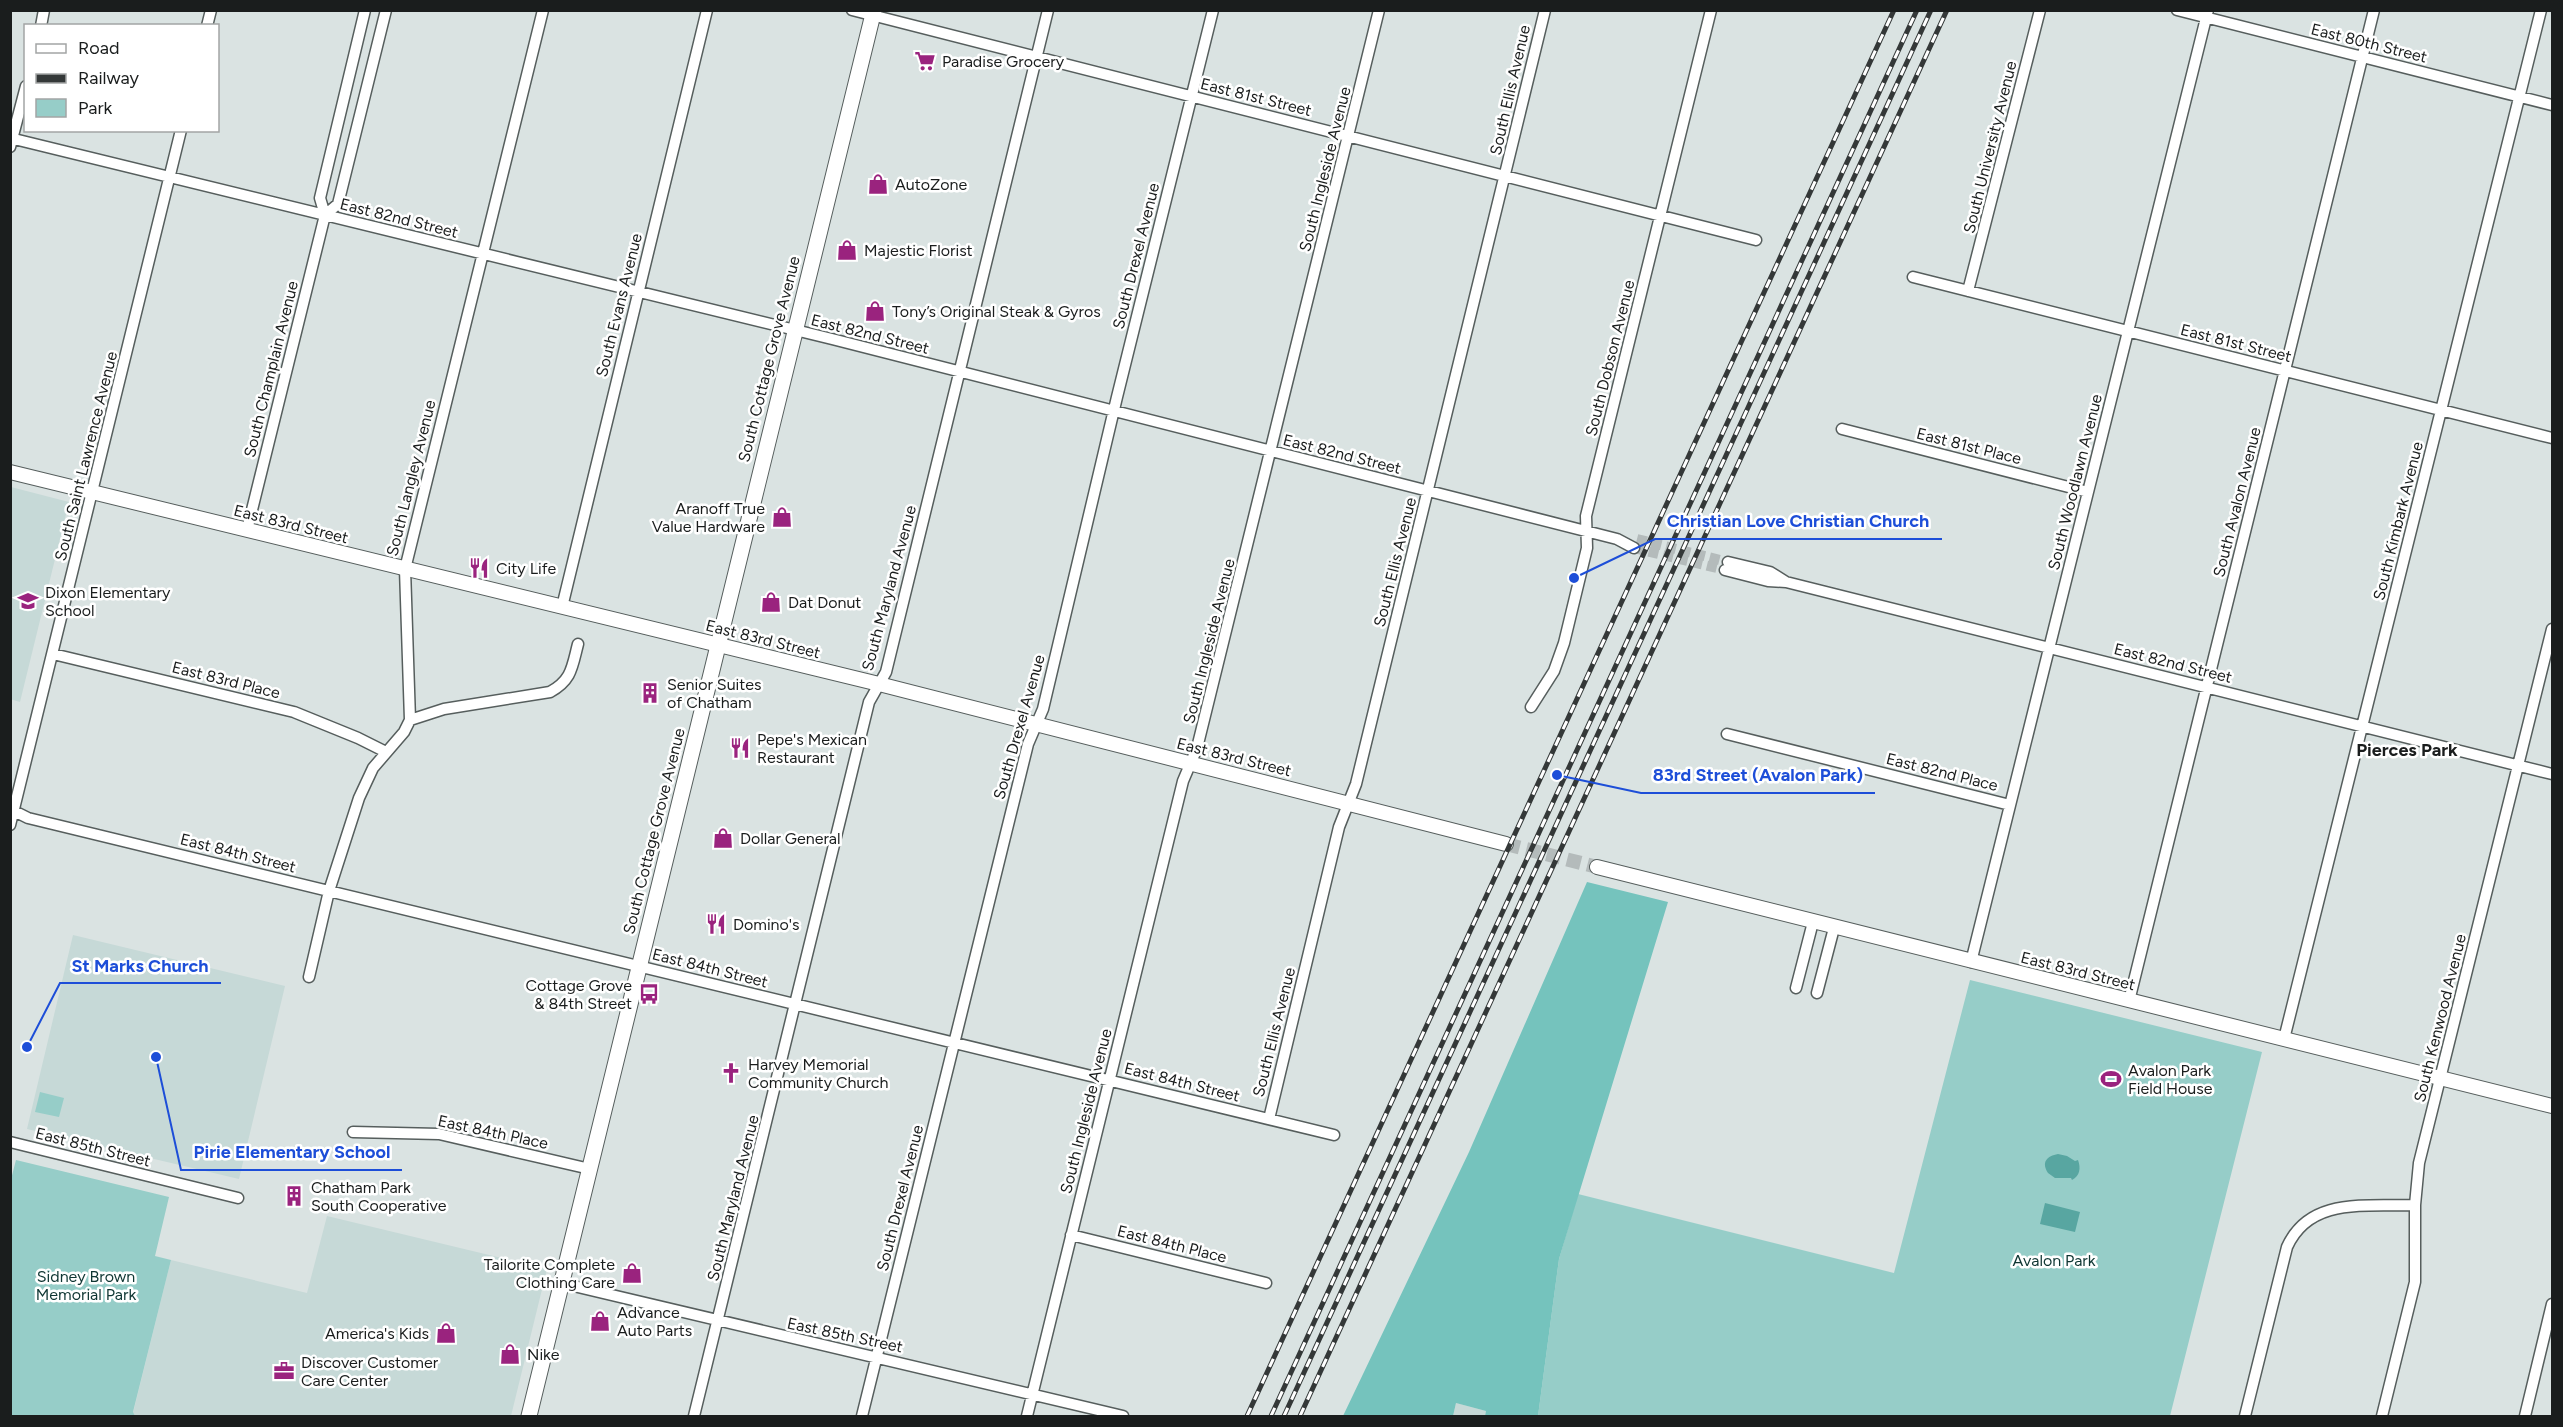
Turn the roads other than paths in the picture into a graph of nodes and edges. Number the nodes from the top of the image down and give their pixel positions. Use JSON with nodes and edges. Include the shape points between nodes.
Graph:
{"nodes":[{"id":1,"x":365,"y":10,"type":"edge"},
{"id":2,"x":386,"y":10,"type":"edge"},
{"id":3,"x":543,"y":10,"type":"edge"},
{"id":4,"x":707,"y":10,"type":"edge"},
{"id":5,"x":852,"y":10,"type":"edge"},
{"id":6,"x":1048,"y":10,"type":"edge"},
{"id":7,"x":1213,"y":10,"type":"edge"},
{"id":8,"x":1379,"y":10,"type":"edge"},
{"id":9,"x":1545,"y":10,"type":"edge"},
{"id":10,"x":1711,"y":10,"type":"edge"},
{"id":11,"x":2040,"y":10,"type":"edge"},
{"id":12,"x":2177,"y":10,"type":"edge"},
{"id":13,"x":2374,"y":10,"type":"edge"},
{"id":14,"x":2541,"y":10,"type":"edge"},
{"id":15,"x":874,"y":13,"type":"edge"},
{"id":16,"x":2207,"y":14,"type":"edge"},
{"id":17,"x":1037,"y":57,"type":"junction"},
{"id":18,"x":2363,"y":57,"type":"junction"},
{"id":19,"x":352,"y":65,"type":"junction"},
{"id":20,"x":372,"y":69,"type":"junction"},
{"id":21,"x":24,"y":93,"type":"edge"},
{"id":22,"x":1191,"y":96,"type":"junction"},
{"id":23,"x":2519,"y":97,"type":"junction"},
{"id":24,"x":2553,"y":105,"type":"edge"},
{"id":25,"x":181,"y":132,"type":"edge"},
{"id":26,"x":1348,"y":136,"type":"junction"},
{"id":27,"x":11,"y":141,"type":"edge"},
{"id":28,"x":1506,"y":175,"type":"junction"},
{"id":29,"x":170,"y":177,"type":"junction"},
{"id":30,"x":1661,"y":214,"type":"junction"},
{"id":31,"x":325,"y":215,"type":"junction"},
{"id":32,"x":1756,"y":240,"type":"dead end"},
{"id":33,"x":482,"y":254,"type":"junction"},
{"id":34,"x":1913,"y":277,"type":"dead end"},
{"id":35,"x":1968,"y":291,"type":"junction"},
{"id":36,"x":638,"y":292,"type":"junction"},
{"id":37,"x":795,"y":330,"type":"junction"},
{"id":38,"x":2128,"y":331,"type":"junction"},
{"id":39,"x":2285,"y":371,"type":"junction"},
{"id":40,"x":959,"y":372,"type":"junction"},
{"id":41,"x":2441,"y":410,"type":"junction"},
{"id":42,"x":1113,"y":411,"type":"junction"},
{"id":43,"x":1842,"y":429,"type":"dead end"},
{"id":44,"x":2553,"y":438,"type":"edge"},
{"id":45,"x":1271,"y":451,"type":"junction"},
{"id":46,"x":10,"y":472,"type":"edge"},
{"id":47,"x":1428,"y":491,"type":"junction"},
{"id":48,"x":93,"y":492,"type":"junction"},
{"id":49,"x":2088,"y":492,"type":"junction"},
{"id":50,"x":247,"y":530,"type":"junction"},
{"id":51,"x":1586,"y":532,"type":"junction"},
{"id":52,"x":1636,"y":543,"type":"tunnel mouth"},
{"id":53,"x":1726,"y":566,"type":"tunnel mouth"},
{"id":54,"x":405,"y":568,"type":"junction"},
{"id":55,"x":562,"y":607,"type":"junction"},
{"id":56,"x":2553,"y":630,"type":"edge"},
{"id":57,"x":578,"y":644,"type":"dead end"},
{"id":58,"x":718,"y":645,"type":"junction"},
{"id":59,"x":2049,"y":648,"type":"junction"},
{"id":60,"x":53,"y":654,"type":"junction"},
{"id":61,"x":879,"y":684,"type":"junction"},
{"id":62,"x":2207,"y":687,"type":"junction"},
{"id":63,"x":1532,"y":708,"type":"dead end"},
{"id":64,"x":410,"y":720,"type":"junction"},
{"id":65,"x":1036,"y":724,"type":"junction"},
{"id":66,"x":2363,"y":726,"type":"junction"},
{"id":67,"x":1727,"y":734,"type":"dead end"},
{"id":68,"x":386,"y":752,"type":"junction"},
{"id":69,"x":1191,"y":763,"type":"junction"},
{"id":70,"x":2519,"y":765,"type":"junction"},
{"id":71,"x":2553,"y":774,"type":"edge"},
{"id":72,"x":1348,"y":803,"type":"junction"},
{"id":73,"x":2010,"y":805,"type":"junction"},
{"id":74,"x":12,"y":810,"type":"edge"},
{"id":75,"x":10,"y":825,"type":"edge"},
{"id":76,"x":1506,"y":844,"type":"tunnel mouth"},
{"id":77,"x":1597,"y":867,"type":"tunnel mouth"},
{"id":78,"x":329,"y":891,"type":"junction"},
{"id":79,"x":1813,"y":922,"type":"junction"},
{"id":80,"x":1834,"y":928,"type":"junction"},
{"id":81,"x":1971,"y":962,"type":"junction"},
{"id":82,"x":639,"y":966,"type":"junction"},
{"id":83,"x":309,"y":977,"type":"dead end"},
{"id":84,"x":1796,"y":988,"type":"dead end"},
{"id":85,"x":1817,"y":993,"type":"dead end"},
{"id":86,"x":2129,"y":1000,"type":"junction"},
{"id":87,"x":795,"y":1004,"type":"junction"},
{"id":88,"x":2284,"y":1039,"type":"junction"},
{"id":89,"x":954,"y":1042,"type":"junction"},
{"id":90,"x":2440,"y":1077,"type":"junction"},
{"id":91,"x":1109,"y":1080,"type":"junction"},
{"id":92,"x":2553,"y":1106,"type":"edge"},
{"id":93,"x":1269,"y":1119,"type":"junction"},
{"id":94,"x":353,"y":1132,"type":"dead end"},
{"id":95,"x":1334,"y":1135,"type":"dead end"},
{"id":96,"x":10,"y":1142,"type":"edge"},
{"id":97,"x":590,"y":1169,"type":"junction"},
{"id":98,"x":238,"y":1198,"type":"dead end"},
{"id":99,"x":2415,"y":1205,"type":"junction"},
{"id":100,"x":1071,"y":1234,"type":"junction"},
{"id":101,"x":561,"y":1283,"type":"junction"},
{"id":102,"x":1266,"y":1283,"type":"dead end"},
{"id":103,"x":2553,"y":1304,"type":"edge"},
{"id":104,"x":718,"y":1321,"type":"junction"},
{"id":105,"x":877,"y":1358,"type":"junction"},
{"id":106,"x":1032,"y":1395,"type":"junction"},
{"id":107,"x":528,"y":1416,"type":"edge"},
{"id":108,"x":694,"y":1416,"type":"edge"},
{"id":109,"x":862,"y":1416,"type":"edge"},
{"id":110,"x":1027,"y":1416,"type":"edge"},
{"id":111,"x":1123,"y":1416,"type":"edge"},
{"id":112,"x":2245,"y":1416,"type":"edge"},
{"id":113,"x":2382,"y":1416,"type":"edge"},
{"id":114,"x":2525,"y":1416,"type":"edge"}],
"edges":[{"from":1,"to":19,"type":"street","name":"South Champlain Avenue"},
{"from":2,"to":20,"type":"street","name":"South Champlain Avenue"},
{"from":3,"to":33,"type":"street","name":"South Langley Avenue"},
{"from":4,"to":36,"type":"street","name":"South Evans Avenue"},
{"from":5,"to":15,"type":"street","name":"East 81st Street"},
{"from":6,"to":17,"type":"street","name":"South Maryland Avenue"},
{"from":7,"to":22,"type":"street","name":"South Drexel Avenue"},
{"from":8,"to":26,"type":"street","name":"South Ingleside Avenue"},
{"from":9,"to":28,"type":"street","name":"South Ellis Avenue"},
{"from":10,"to":30,"type":"street","name":"South Dobson Avenue"},
{"from":11,"to":35,"type":"street","name":"South University Avenue"},
{"from":12,"to":16,"type":"street","name":"East 80th Street"},
{"from":13,"to":18,"type":"street","name":"South Avalon Avenue"},
{"from":14,"to":23,"type":"street","name":"South Kimbark Avenue"},
{"from":15,"to":17,"type":"street","name":"East 81st Street"},
{"from":15,"to":37,"type":"main road","name":"South Cottage Grove Avenue"},
{"from":16,"to":18,"type":"street","name":"East 80th Street"},
{"from":16,"to":38,"type":"street","name":"South Woodlawn Avenue"},
{"from":17,"to":22,"type":"street","name":"East 81st Street"},
{"from":17,"to":40,"type":"street","name":"South Maryland Avenue"},
{"from":18,"to":23,"type":"street","name":"East 80th Street"},
{"from":18,"to":39,"type":"street","name":"South Avalon Avenue"},
{"from":19,"to":20,"type":"street"},
{"from":19,"to":31,"type":"street","name":"South Champlain Avenue","via":[[320,198]]},
{"from":20,"to":31,"type":"street","name":"South Champlain Avenue","via":[[338,204]]},
{"from":21,"to":27,"type":"street"},
{"from":22,"to":26,"type":"street","name":"East 81st Street"},
{"from":22,"to":42,"type":"street","name":"South Drexel Avenue"},
{"from":23,"to":24,"type":"street","name":"East 80th Street"},
{"from":23,"to":41,"type":"street","name":"South Kimbark Avenue"},
{"from":25,"to":29,"type":"street","name":"South Saint Lawrence Avenue"},
{"from":26,"to":28,"type":"street","name":"East 81st Street"},
{"from":26,"to":45,"type":"street","name":"South Ingleside Avenue"},
{"from":27,"to":29,"type":"street","name":"East 82nd Street"},
{"from":28,"to":30,"type":"street","name":"East 81st Street"},
{"from":28,"to":47,"type":"street","name":"South Ellis Avenue"},
{"from":29,"to":31,"type":"street","name":"East 82nd Street"},
{"from":29,"to":48,"type":"street","name":"South Saint Lawrence Avenue"},
{"from":30,"to":32,"type":"street","name":"East 81st Street"},
{"from":30,"to":51,"type":"street","name":"South Dobson Avenue","via":[[1586,516]]},
{"from":31,"to":33,"type":"street","name":"East 82nd Street"},
{"from":31,"to":50,"type":"street","name":"South Champlain Avenue"},
{"from":33,"to":36,"type":"street","name":"East 82nd Street"},
{"from":33,"to":54,"type":"street","name":"South Langley Avenue"},
{"from":34,"to":35,"type":"street","name":"East 81st Street"},
{"from":35,"to":38,"type":"street","name":"East 81st Street"},
{"from":36,"to":37,"type":"street","name":"East 82nd Street"},
{"from":36,"to":55,"type":"street","name":"South Evans Avenue"},
{"from":37,"to":40,"type":"street","name":"East 82nd Street"},
{"from":37,"to":58,"type":"main road","name":"South Cottage Grove Avenue"},
{"from":38,"to":39,"type":"street","name":"East 81st Street"},
{"from":38,"to":49,"type":"street","name":"South Woodlawn Avenue"},
{"from":39,"to":41,"type":"street","name":"East 81st Street"},
{"from":39,"to":62,"type":"street","name":"South Avalon Avenue"},
{"from":40,"to":42,"type":"street","name":"East 82nd Street"},
{"from":40,"to":61,"type":"street","name":"South Maryland Avenue","via":[[886,672]]},
{"from":41,"to":44,"type":"street","name":"East 81st Street"},
{"from":41,"to":66,"type":"street","name":"South Kimbark Avenue"},
{"from":42,"to":45,"type":"street","name":"East 82nd Street"},
{"from":42,"to":65,"type":"street","name":"South Drexel Avenue","via":[[1043,710]]},
{"from":43,"to":49,"type":"street","name":"East 81st Place"},
{"from":45,"to":47,"type":"street","name":"East 82nd Street"},
{"from":45,"to":69,"type":"street","name":"South Ingleside Avenue"},
{"from":46,"to":48,"type":"street","name":"East 83rd Street"},
{"from":47,"to":51,"type":"street","name":"East 82nd Street"},
{"from":47,"to":72,"type":"street","name":"South Ellis Avenue","via":[[1356,784]]},
{"from":48,"to":50,"type":"street","name":"East 83rd Street"},
{"from":48,"to":60,"type":"street","name":"South Saint Lawrence Avenue"},
{"from":49,"to":59,"type":"street","name":"South Woodlawn Avenue"},
{"from":50,"to":54,"type":"street","name":"East 83rd Street"},
{"from":51,"to":52,"type":"street","name":"East 82nd Street"},
{"from":51,"to":63,"type":"street","name":"South Dobson Avenue","via":[[1587,548],[1564,643],[1554,671]]},
{"from":53,"to":59,"type":"street","name":"East 82nd Street","via":[[1770,572],[1786,582]]},
{"from":54,"to":55,"type":"street","name":"East 83rd Street"},
{"from":54,"to":64,"type":"street","name":"South Langley Avenue"},
{"from":55,"to":58,"type":"street","name":"East 83rd Street"},
{"from":56,"to":70,"type":"street","name":"South Kenwood Avenue"},
{"from":57,"to":64,"type":"street","via":[[571,673],[563,685],[550,692],[444,710]]},
{"from":58,"to":61,"type":"street","name":"East 83rd Street"},
{"from":58,"to":82,"type":"main road","name":"South Cottage Grove Avenue"},
{"from":59,"to":62,"type":"street","name":"East 82nd Street"},
{"from":59,"to":73,"type":"street","name":"South Woodlawn Avenue"},
{"from":60,"to":68,"type":"street","name":"East 83rd Place","via":[[294,712]]},
{"from":60,"to":74,"type":"street","name":"South Saint Lawrence Avenue"},
{"from":61,"to":65,"type":"street","name":"East 83rd Street"},
{"from":61,"to":87,"type":"street","name":"South Maryland Avenue","via":[[869,702]]},
{"from":62,"to":66,"type":"street","name":"East 82nd Street"},
{"from":62,"to":86,"type":"street","name":"South Avalon Avenue"},
{"from":64,"to":68,"type":"street"},
{"from":65,"to":69,"type":"street","name":"East 83rd Street"},
{"from":65,"to":89,"type":"street","name":"South Drexel Avenue"},
{"from":66,"to":70,"type":"street","name":"East 82nd Street"},
{"from":66,"to":88,"type":"street","name":"South Kimbark Avenue"},
{"from":67,"to":73,"type":"street","name":"East 82nd Place"},
{"from":68,"to":78,"type":"street","via":[[373,768],[359,798]]},
{"from":69,"to":72,"type":"street","name":"East 83rd Street"},
{"from":69,"to":91,"type":"street","name":"South Ingleside Avenue","via":[[1183,781]]},
{"from":70,"to":71,"type":"street","name":"East 82nd Street"},
{"from":70,"to":90,"type":"street","name":"South Kenwood Avenue"},
{"from":72,"to":76,"type":"street","name":"East 83rd Street"},
{"from":72,"to":93,"type":"street","name":"South Ellis Avenue"},
{"from":73,"to":81,"type":"street","name":"South Woodlawn Avenue"},
{"from":74,"to":75,"type":"street","name":"South Saint Lawrence Avenue"},
{"from":74,"to":78,"type":"street","name":"East 84th Street","via":[[28,818]]},
{"from":77,"to":79,"type":"street","name":"East 83rd Street"},
{"from":78,"to":82,"type":"street","name":"East 84th Street"},
{"from":78,"to":83,"type":"street"},
{"from":79,"to":80,"type":"street","name":"East 83rd Street"},
{"from":79,"to":84,"type":"street"},
{"from":80,"to":81,"type":"street","name":"East 83rd Street"},
{"from":80,"to":85,"type":"street"},
{"from":81,"to":86,"type":"street","name":"East 83rd Street"},
{"from":82,"to":87,"type":"street","name":"East 84th Street"},
{"from":82,"to":97,"type":"main road","name":"South Cottage Grove Avenue"},
{"from":86,"to":88,"type":"street","name":"East 83rd Street"},
{"from":87,"to":89,"type":"street","name":"East 84th Street"},
{"from":87,"to":104,"type":"street","name":"South Maryland Avenue"},
{"from":88,"to":90,"type":"street","name":"East 83rd Street"},
{"from":89,"to":91,"type":"street","name":"East 84th Street"},
{"from":89,"to":105,"type":"street","name":"South Drexel Avenue"},
{"from":90,"to":92,"type":"street","name":"East 83rd Street"},
{"from":90,"to":99,"type":"street","name":"South Kenwood Avenue","via":[[2419,1163]]},
{"from":91,"to":93,"type":"street","name":"East 84th Street"},
{"from":91,"to":100,"type":"street","name":"South Ingleside Avenue"},
{"from":93,"to":95,"type":"street","name":"East 84th Street"},
{"from":94,"to":97,"type":"street","name":"East 84th Place","via":[[439,1134]]},
{"from":96,"to":98,"type":"street","name":"East 85th Street"},
{"from":97,"to":101,"type":"main road","name":"South Cottage Grove Avenue"},
{"from":99,"to":112,"type":"street","via":[[2329,1209],[2314,1215],[2293,1234]]},
{"from":99,"to":113,"type":"street","name":"South Kenwood Avenue","via":[[2415,1282]]},
{"from":100,"to":102,"type":"street","name":"East 84th Place"},
{"from":100,"to":106,"type":"street","name":"South Ingleside Avenue"},
{"from":101,"to":104,"type":"street","name":"East 85th Street"},
{"from":101,"to":107,"type":"main road","name":"South Cottage Grove Avenue"},
{"from":103,"to":114,"type":"street"},
{"from":104,"to":105,"type":"street","name":"East 85th Street"},
{"from":104,"to":108,"type":"street","name":"South Maryland Avenue"},
{"from":105,"to":106,"type":"street","name":"East 85th Street"},
{"from":105,"to":109,"type":"street","name":"South Drexel Avenue"},
{"from":106,"to":110,"type":"street","name":"South Ingleside Avenue"},
{"from":106,"to":111,"type":"street","name":"East 85th Street"}]}
